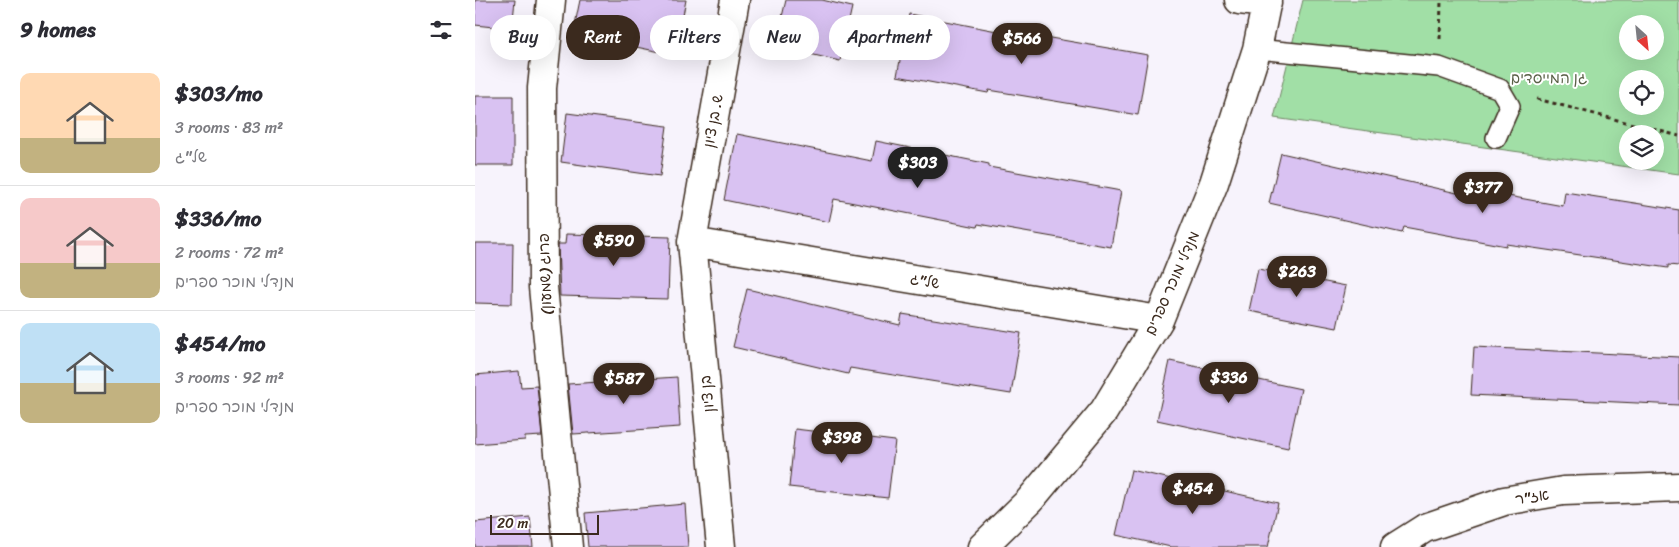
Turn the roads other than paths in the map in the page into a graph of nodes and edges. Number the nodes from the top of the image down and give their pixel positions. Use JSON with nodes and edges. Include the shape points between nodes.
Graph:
{"nodes":[{"id":1,"x":551,"y":0,"type":"edge"},
{"id":2,"x":735,"y":0,"type":"edge"},
{"id":3,"x":1239,"y":0,"type":"edge"},
{"id":4,"x":1267,"y":2,"type":"edge"},
{"id":5,"x":1257,"y":49,"type":"junction"},
{"id":6,"x":1496,"y":138,"type":"dead end"},
{"id":7,"x":692,"y":242,"type":"junction"},
{"id":8,"x":1159,"y":320,"type":"junction"},
{"id":9,"x":1679,"y":486,"type":"edge"},
{"id":10,"x":568,"y":547,"type":"edge"},
{"id":11,"x":721,"y":547,"type":"edge"},
{"id":12,"x":982,"y":547,"type":"edge"},
{"id":13,"x":1395,"y":547,"type":"edge"}],
"edges":[{"from":1,"to":10,"type":"street","name":"פרוג (שמעון)","via":[[542,88],[543,287]]},
{"from":2,"to":7,"type":"street","name":"ש. בן ציון"},
{"from":3,"to":4,"type":"street"},
{"from":4,"to":5,"type":"street","name":"מנדלי מוכר ספרים"},
{"from":5,"to":6,"type":"lane","via":[[1439,67],[1500,89],[1510,106]]},
{"from":5,"to":8,"type":"street","name":"מנדלי מוכר ספרים","via":[[1215,183]]},
{"from":7,"to":8,"type":"street","name":"של\"ג"},
{"from":7,"to":11,"type":"street","name":"בן ציון"},
{"from":8,"to":12,"type":"street","name":"מנדלי מוכר ספרים","via":[[1104,411],[1030,500]]},
{"from":9,"to":13,"type":"street","name":"אז\"ר","via":[[1563,491],[1504,501],[1425,528]]}]}
